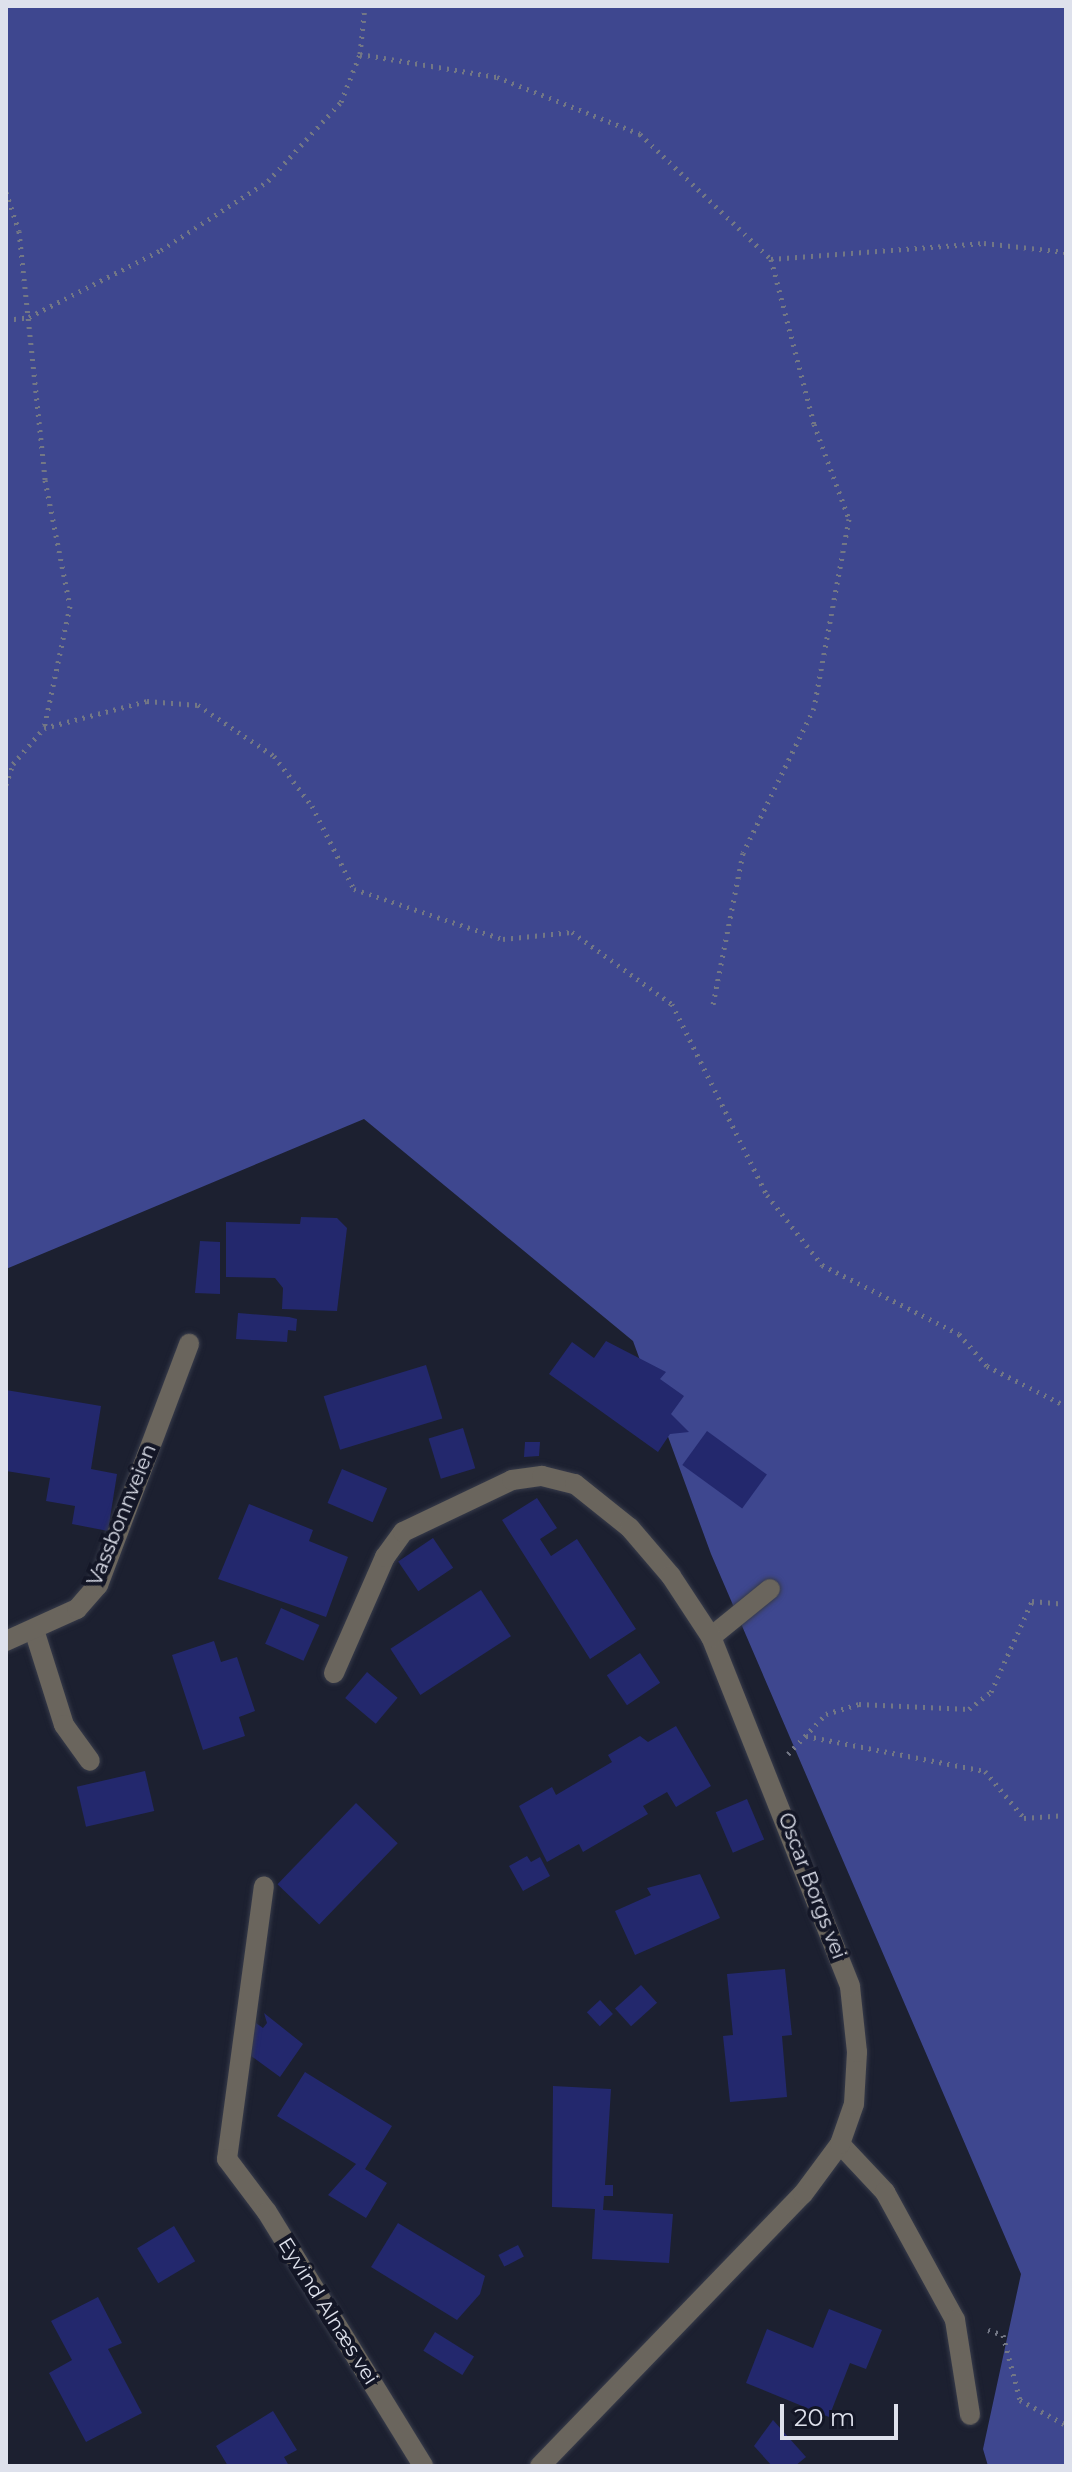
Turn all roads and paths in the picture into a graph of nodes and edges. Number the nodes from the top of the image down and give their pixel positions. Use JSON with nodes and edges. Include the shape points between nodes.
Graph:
{"nodes":[{"id":1,"x":365,"y":6,"type":"edge"},
{"id":2,"x":360,"y":54,"type":"junction"},
{"id":3,"x":6,"y":192,"type":"edge"},
{"id":4,"x":1066,"y":252,"type":"edge"},
{"id":5,"x":771,"y":259,"type":"junction"},
{"id":6,"x":29,"y":317,"type":"junction"},
{"id":7,"x":6,"y":320,"type":"edge"},
{"id":8,"x":44,"y":728,"type":"junction"},
{"id":9,"x":6,"y":785,"type":"edge"},
{"id":10,"x":712,"y":1009,"type":"dead end"},
{"id":11,"x":189,"y":1344,"type":"dead end"},
{"id":12,"x":1066,"y":1406,"type":"edge"},
{"id":13,"x":770,"y":1589,"type":"dead end"},
{"id":14,"x":1066,"y":1604,"type":"edge"},
{"id":15,"x":35,"y":1633,"type":"junction"},
{"id":16,"x":711,"y":1637,"type":"junction"},
{"id":17,"x":6,"y":1641,"type":"edge"},
{"id":18,"x":334,"y":1673,"type":"dead end"},
{"id":19,"x":805,"y":1735,"type":"junction"},
{"id":20,"x":90,"y":1761,"type":"dead end"},
{"id":21,"x":769,"y":1774,"type":"junction"},
{"id":22,"x":1066,"y":1815,"type":"edge"},
{"id":23,"x":264,"y":1886,"type":"dead end"},
{"id":24,"x":840,"y":2144,"type":"junction"},
{"id":25,"x":955,"y":2320,"type":"junction"},
{"id":26,"x":970,"y":2415,"type":"dead end"},
{"id":27,"x":1066,"y":2425,"type":"edge"},
{"id":28,"x":423,"y":2466,"type":"edge"},
{"id":29,"x":540,"y":2466,"type":"edge"}],
"edges":[{"from":1,"to":2,"type":"path"},
{"from":2,"to":5,"type":"path","via":[[497,77],[640,134]]},
{"from":2,"to":6,"type":"path","via":[[341,102],[268,181],[161,250]]},
{"from":3,"to":6,"type":"path","via":[[19,231]]},
{"from":4,"to":5,"type":"path","via":[[984,243]]},
{"from":5,"to":10,"type":"path","via":[[814,424],[849,519],[814,708],[743,853]]},
{"from":6,"to":7,"type":"path"},
{"from":6,"to":8,"type":"path","via":[[45,480],[70,606]]},
{"from":8,"to":9,"type":"path","via":[[13,764]]},
{"from":8,"to":12,"type":"path","via":[[147,701],[198,705],[274,756],[312,806],[354,889],[503,939],[572,932],[672,1004],[767,1195],[822,1265],[947,1328],[987,1366]]},
{"from":11,"to":15,"type":"street","name":"Vassbonnveien","via":[[98,1585],[77,1609]]},
{"from":13,"to":16,"type":"street"},
{"from":14,"to":19,"type":"path","via":[[1032,1601],[991,1692],[969,1709],[859,1704],[826,1714]]},
{"from":15,"to":17,"type":"street","name":"Vassbonnveien"},
{"from":15,"to":20,"type":"street","via":[[64,1725]]},
{"from":16,"to":18,"type":"street","name":"Oscar Borgs vei","via":[[671,1576],[630,1528],[575,1484],[542,1476],[512,1480],[403,1532],[385,1557]]},
{"from":16,"to":21,"type":"street","name":"Oscar Borgs vei"},
{"from":19,"to":21,"type":"path"},
{"from":19,"to":22,"type":"path","via":[[985,1771],[1024,1818]]},
{"from":21,"to":24,"type":"street","name":"Oscar Borgs vei","via":[[850,1986],[857,2052],[854,2104]]},
{"from":23,"to":28,"type":"street","name":"Eyvind Alnæs vei","via":[[227,2159],[267,2212]]},
{"from":24,"to":25,"type":"street","via":[[885,2192]]},
{"from":24,"to":29,"type":"street","name":"Oscar Borgs vei","via":[[803,2194]]},
{"from":25,"to":26,"type":"street"},
{"from":25,"to":27,"type":"path","via":[[1003,2335],[1020,2400]]}]}
